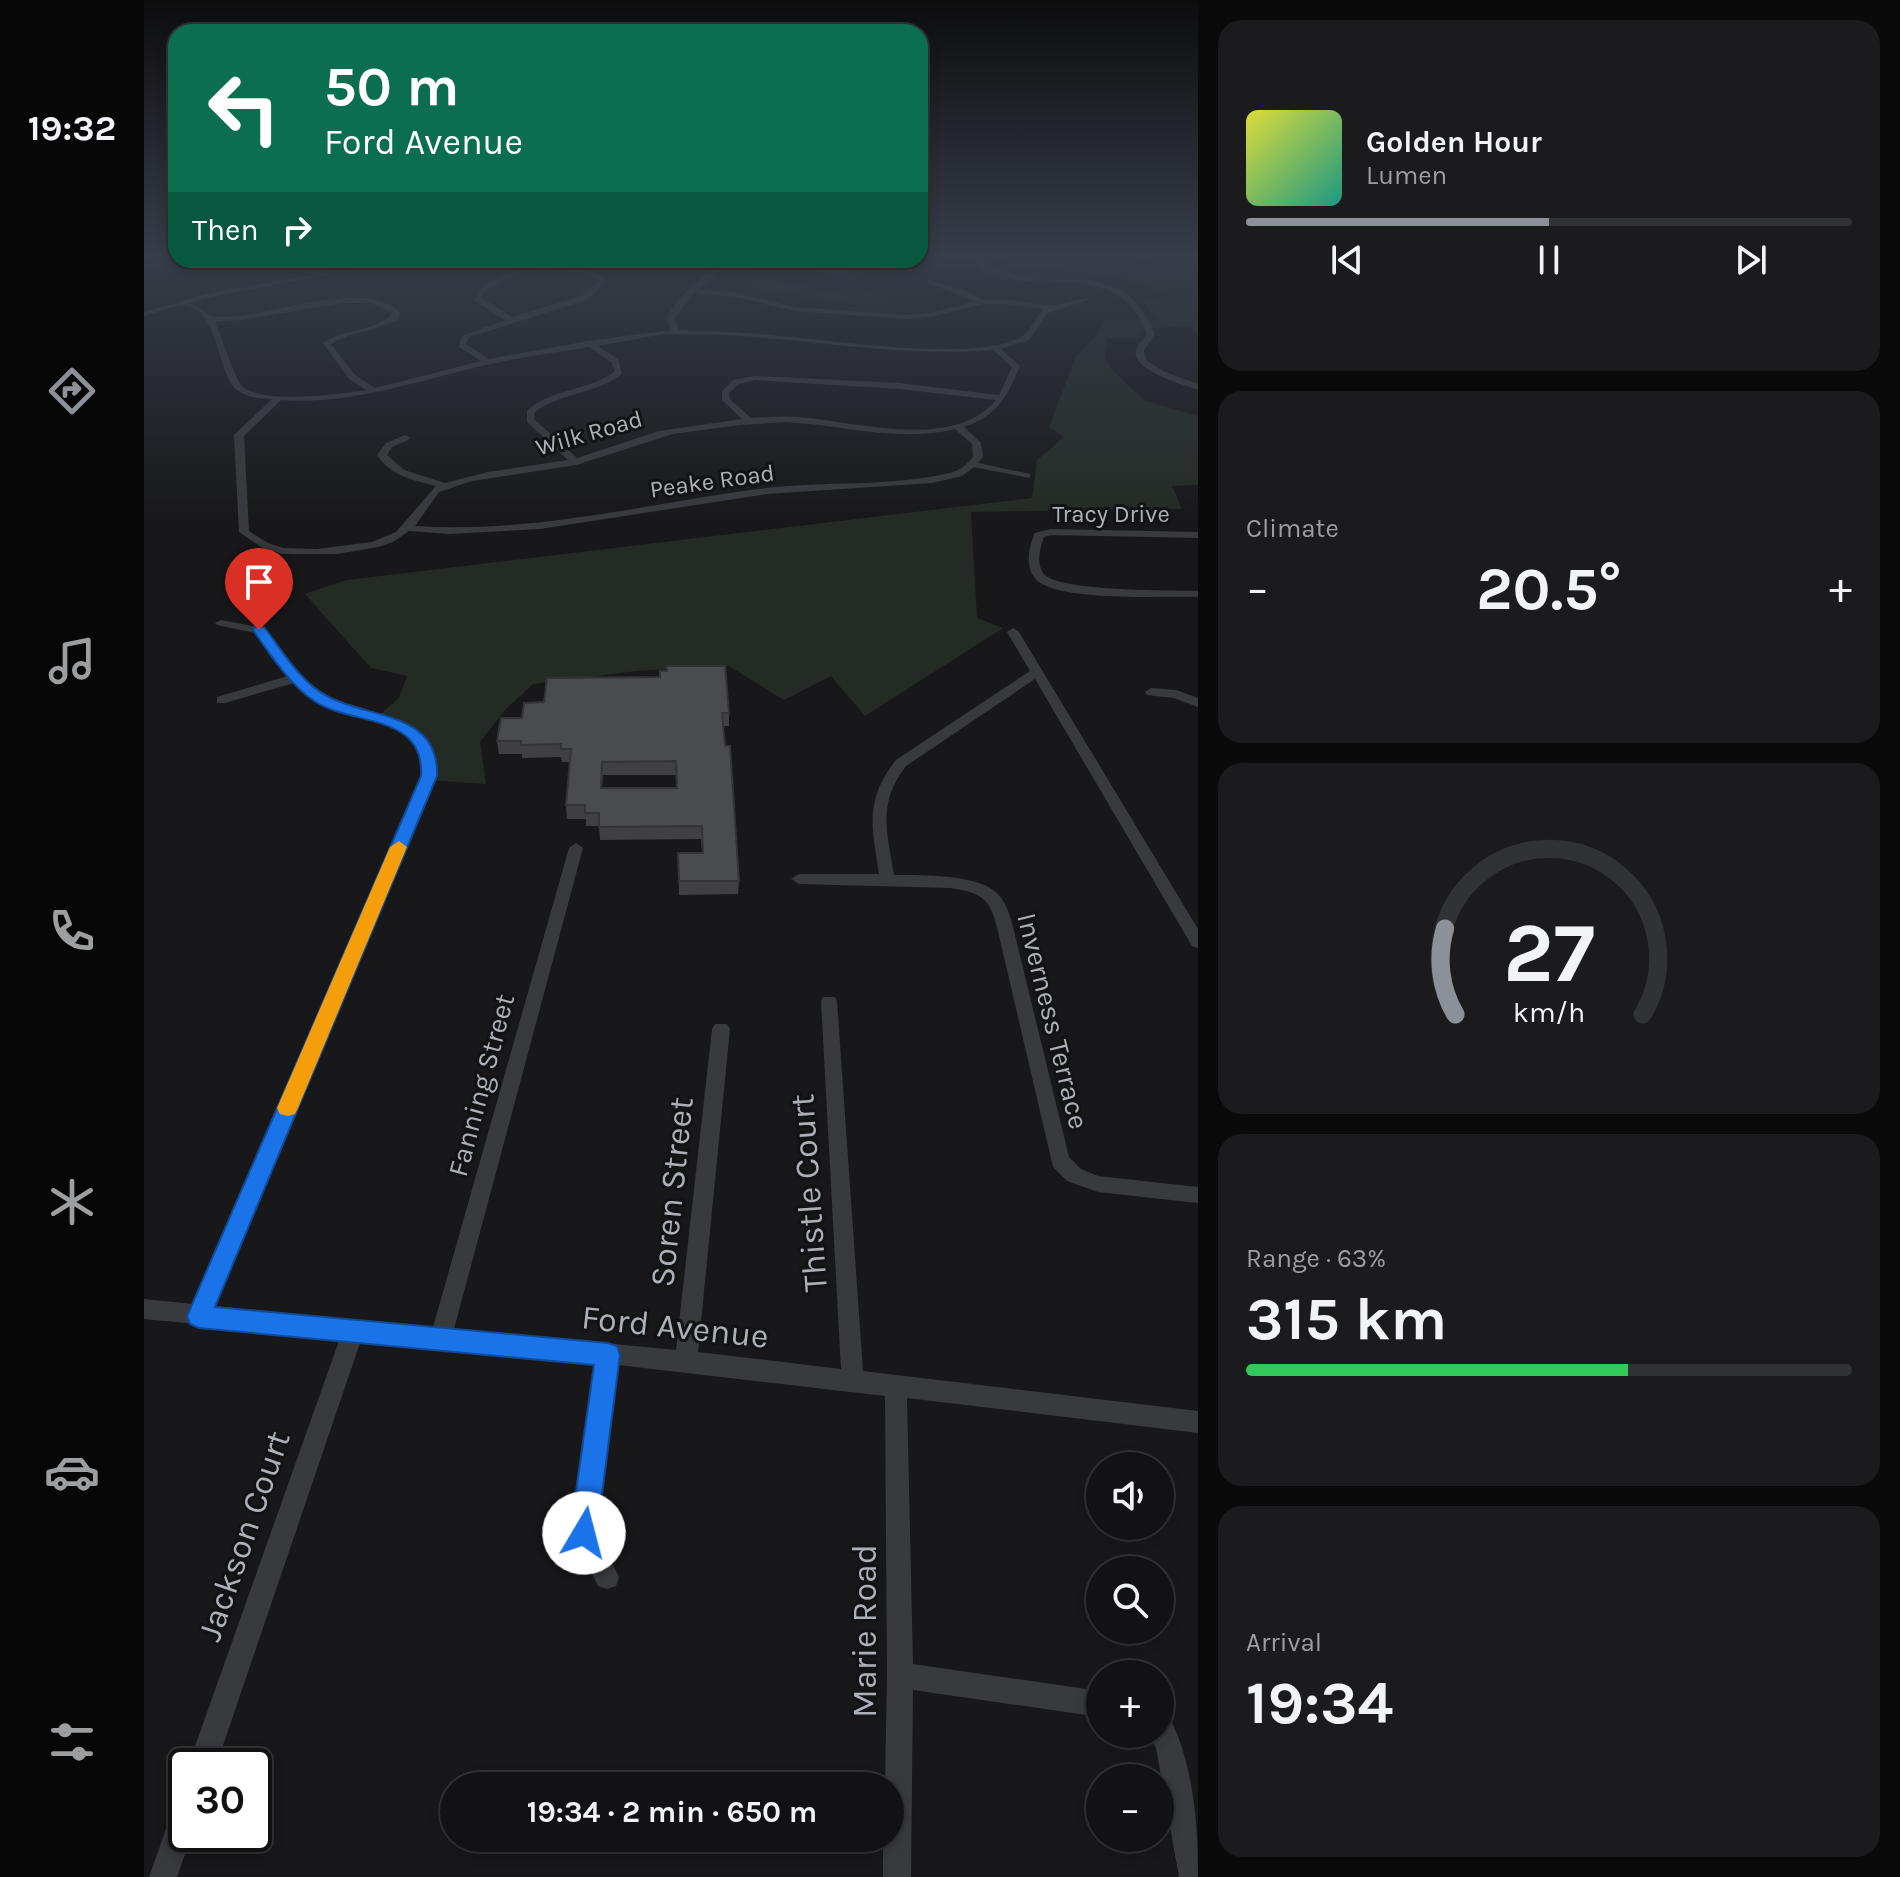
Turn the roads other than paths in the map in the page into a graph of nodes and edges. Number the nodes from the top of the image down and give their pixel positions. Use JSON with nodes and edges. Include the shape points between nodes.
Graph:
{"nodes":[{"id":1,"x":221,"y":345,"type":"edge"},
{"id":2,"x":328,"y":345,"type":"edge"},
{"id":3,"x":462,"y":345,"type":"edge"},
{"id":4,"x":580,"y":345,"type":"edge"},
{"id":5,"x":590,"y":345,"type":"edge"},
{"id":6,"x":849,"y":345,"type":"edge"},
{"id":7,"x":1006,"y":345,"type":"edge"},
{"id":8,"x":1144,"y":345,"type":"edge"},
{"id":9,"x":995,"y":348,"type":"junction"},
{"id":10,"x":488,"y":362,"type":"junction"},
{"id":11,"x":1198,"y":387,"type":"edge"},
{"id":12,"x":374,"y":391,"type":"junction"},
{"id":13,"x":1187,"y":394,"type":"dead end"},
{"id":14,"x":1003,"y":398,"type":"junction"},
{"id":15,"x":277,"y":399,"type":"junction"},
{"id":16,"x":751,"y":423,"type":"junction"},
{"id":17,"x":958,"y":427,"type":"junction"},
{"id":18,"x":405,"y":438,"type":"dead end"},
{"id":19,"x":576,"y":462,"type":"junction"},
{"id":20,"x":972,"y":464,"type":"junction"},
{"id":21,"x":1027,"y":476,"type":"dead end"},
{"id":22,"x":445,"y":486,"type":"junction"},
{"id":23,"x":405,"y":528,"type":"junction"},
{"id":24,"x":1198,"y":535,"type":"edge"},
{"id":25,"x":1198,"y":594,"type":"edge"},
{"id":26,"x":221,"y":623,"type":"dead end"},
{"id":27,"x":1013,"y":632,"type":"dead end"},
{"id":28,"x":1036,"y":672,"type":"junction"},
{"id":29,"x":296,"y":678,"type":"junction"},
{"id":30,"x":1151,"y":692,"type":"dead end"},
{"id":31,"x":221,"y":700,"type":"dead end"},
{"id":32,"x":1198,"y":703,"type":"edge"},
{"id":33,"x":576,"y":848,"type":"dead end"},
{"id":34,"x":799,"y":879,"type":"dead end"},
{"id":35,"x":887,"y":880,"type":"junction"},
{"id":36,"x":1198,"y":942,"type":"edge"},
{"id":37,"x":829,"y":1001,"type":"dead end"},
{"id":38,"x":721,"y":1029,"type":"dead end"},
{"id":39,"x":1198,"y":1195,"type":"edge"},
{"id":40,"x":144,"y":1309,"type":"edge"},
{"id":41,"x":199,"y":1316,"type":"junction"},
{"id":42,"x":354,"y":1330,"type":"junction"},
{"id":43,"x":441,"y":1337,"type":"junction"},
{"id":44,"x":608,"y":1355,"type":"junction"},
{"id":45,"x":686,"y":1361,"type":"junction"},
{"id":46,"x":853,"y":1381,"type":"junction"},
{"id":47,"x":896,"y":1385,"type":"junction"},
{"id":48,"x":1198,"y":1422,"type":"edge"},
{"id":49,"x":607,"y":1577,"type":"dead end"},
{"id":50,"x":900,"y":1675,"type":"junction"},
{"id":51,"x":1086,"y":1702,"type":"edge"},
{"id":52,"x":208,"y":1748,"type":"edge"},
{"id":53,"x":1169,"y":1748,"type":"edge"},
{"id":54,"x":172,"y":1852,"type":"edge"},
{"id":55,"x":163,"y":1877,"type":"edge"},
{"id":56,"x":897,"y":1877,"type":"edge"},
{"id":57,"x":1193,"y":1877,"type":"edge"}],
"edges":[{"from":1,"to":15,"type":"street","via":[[237,386],[251,395]]},
{"from":2,"to":12,"type":"street","via":[[352,377]]},
{"from":3,"to":10,"type":"street"},
{"from":4,"to":10,"type":"street"},
{"from":5,"to":19,"type":"street","via":[[615,361],[619,372],[607,383],[551,397],[531,411],[530,420]]},
{"from":6,"to":9,"type":"street","via":[[914,351]]},
{"from":7,"to":9,"type":"street"},
{"from":8,"to":11,"type":"street","via":[[1140,359],[1146,366]]},
{"from":9,"to":14,"type":"street","via":[[1016,363]]},
{"from":10,"to":12,"type":"street"},
{"from":11,"to":13,"type":"street"},
{"from":12,"to":15,"type":"street","via":[[315,400]]},
{"from":14,"to":16,"type":"street","via":[[755,378],[736,382],[725,393]]},
{"from":14,"to":17,"type":"street","name":"Wilk Road","via":[[992,413]]},
{"from":15,"to":23,"type":"street","name":"Wilk Road","via":[[239,435],[244,532],[284,552],[325,551],[380,543]]},
{"from":16,"to":17,"type":"street","name":"Wilk Road","via":[[783,419],[909,430]]},
{"from":16,"to":19,"type":"street","name":"Wilk Road","via":[[659,435]]},
{"from":17,"to":20,"type":"street","via":[[979,449]]},
{"from":18,"to":22,"type":"street","via":[[389,445],[382,455],[385,462],[394,470]]},
{"from":19,"to":22,"type":"street","name":"Wilk Road","via":[[479,474]]},
{"from":20,"to":21,"type":"street"},
{"from":20,"to":23,"type":"street","name":"Peake Road","via":[[959,474],[928,481],[768,491],[467,532]]},
{"from":22,"to":23,"type":"street","name":"Wilk Road"},
{"from":24,"to":25,"type":"street","name":"Tracy Drive","via":[[1051,532],[1039,535],[1033,552],[1037,573],[1061,587]]},
{"from":26,"to":29,"type":"street","via":[[259,630]]},
{"from":27,"to":28,"type":"street"},
{"from":28,"to":35,"type":"street","via":[[901,763],[887,779],[877,804]]},
{"from":28,"to":36,"type":"street"},
{"from":29,"to":31,"type":"street"},
{"from":29,"to":41,"type":"street","via":[[321,699],[405,728],[422,742],[430,759],[429,776]]},
{"from":30,"to":32,"type":"street"},
{"from":33,"to":43,"type":"street","name":"Fanning Street"},
{"from":34,"to":35,"type":"street","name":"Inverness Terrace"},
{"from":35,"to":39,"type":"street","name":"Inverness Terrace","via":[[971,886],[999,904],[1060,1161],[1074,1175],[1098,1184]]},
{"from":37,"to":46,"type":"street","name":"Thistle Court"},
{"from":38,"to":45,"type":"street","name":"Soren Street"},
{"from":40,"to":41,"type":"street","name":"Ford Avenue"},
{"from":41,"to":42,"type":"street","name":"Ford Avenue"},
{"from":42,"to":43,"type":"street","name":"Ford Avenue"},
{"from":42,"to":52,"type":"street","name":"Jackson Court"},
{"from":43,"to":44,"type":"street","name":"Ford Avenue"},
{"from":44,"to":45,"type":"street","name":"Ford Avenue"},
{"from":44,"to":49,"type":"street","via":[[584,1533]]},
{"from":45,"to":46,"type":"street","name":"Ford Avenue"},
{"from":46,"to":47,"type":"street","name":"Ford Avenue"},
{"from":47,"to":48,"type":"street","name":"Ford Avenue"},
{"from":47,"to":50,"type":"street","name":"Marie Road"},
{"from":50,"to":51,"type":"street"},
{"from":50,"to":56,"type":"street","name":"Marie Road"},
{"from":53,"to":57,"type":"street"},
{"from":54,"to":55,"type":"street"}]}
